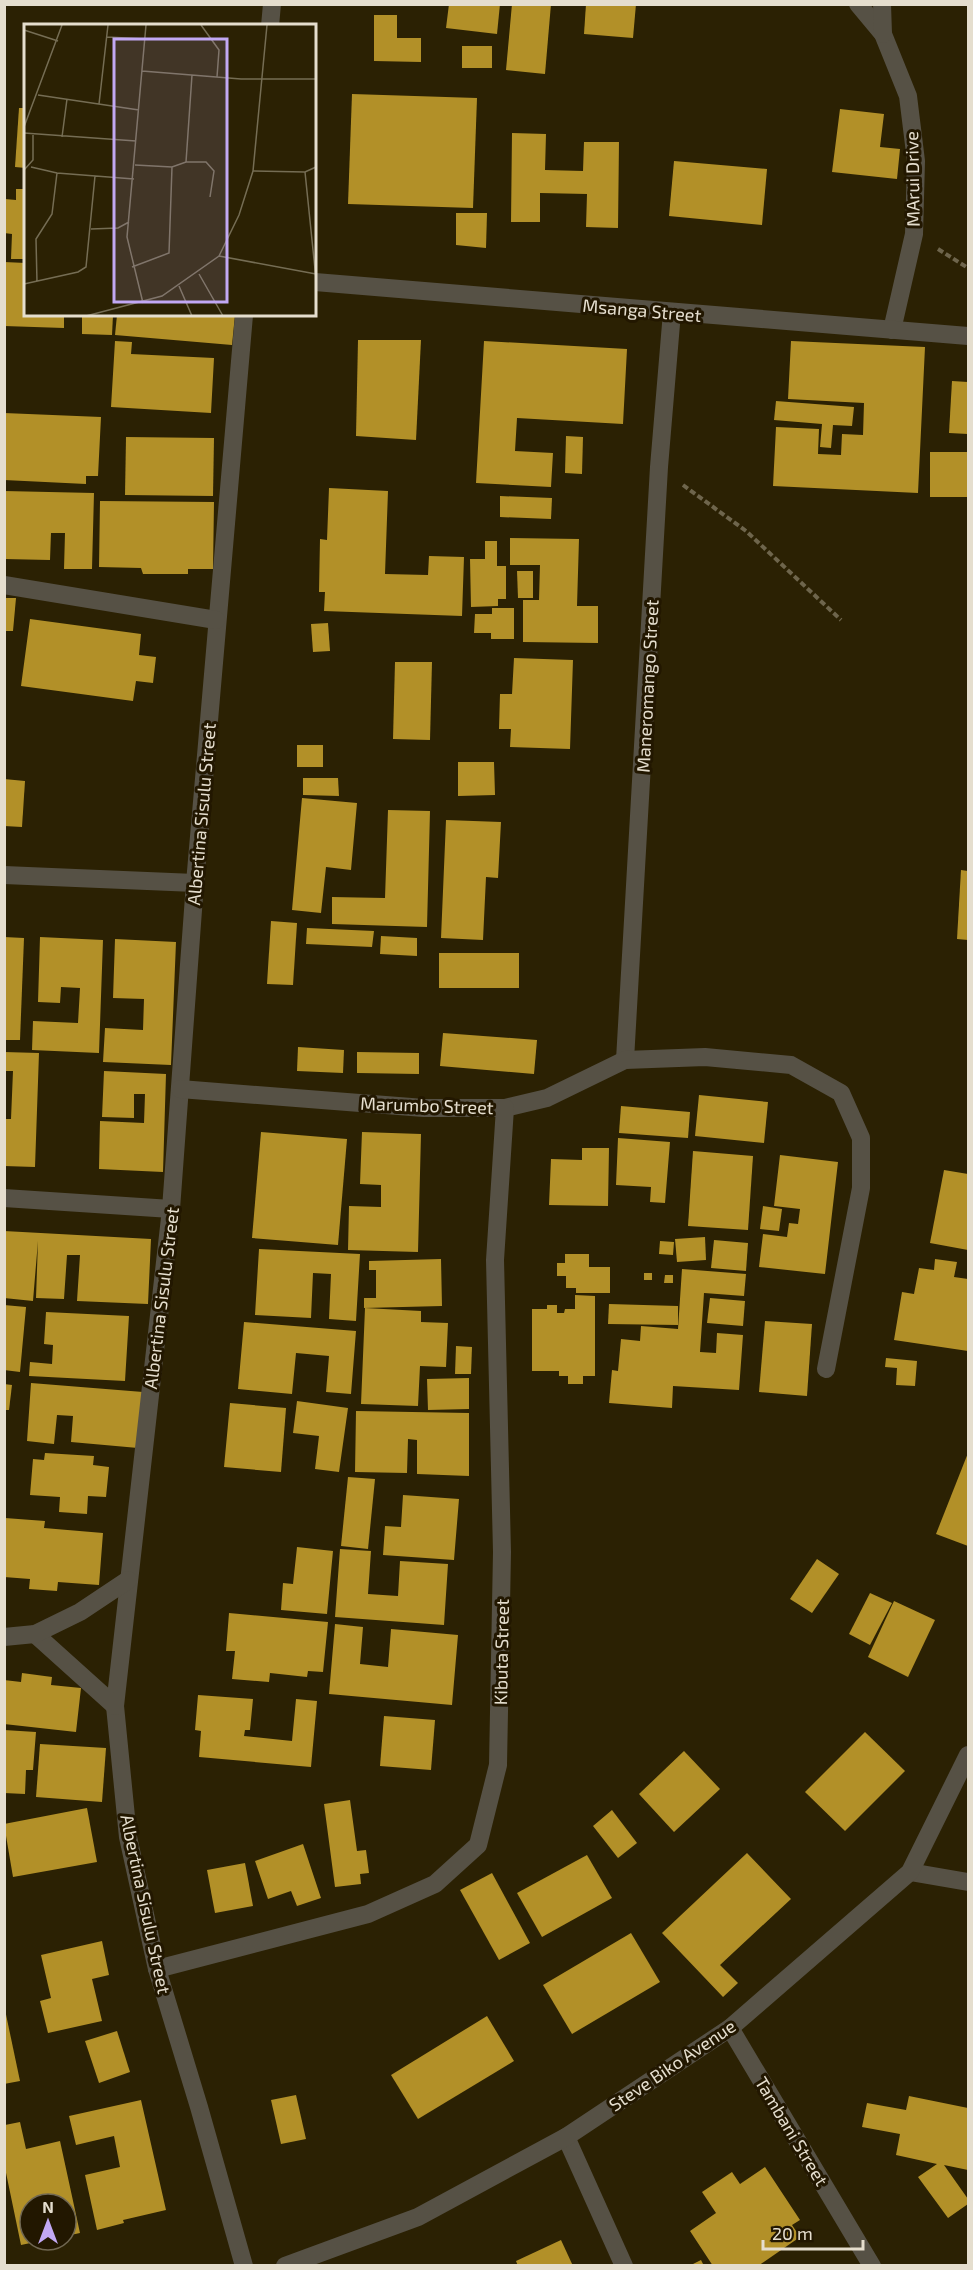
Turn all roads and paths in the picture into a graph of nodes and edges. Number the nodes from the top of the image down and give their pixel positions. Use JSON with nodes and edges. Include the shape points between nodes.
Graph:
{"nodes":[{"id":1,"x":272,"y":4,"type":"edge"},
{"id":2,"x":858,"y":4,"type":"edge"},
{"id":3,"x":882,"y":4,"type":"edge"},
{"id":4,"x":270,"y":24,"type":"edge"},
{"id":5,"x":883,"y":34,"type":"junction"},
{"id":6,"x":914,"y":234,"type":"junction"},
{"id":7,"x":969,"y":268,"type":"edge"},
{"id":8,"x":316,"y":282,"type":"edge"},
{"id":9,"x":672,"y":312,"type":"junction"},
{"id":10,"x":244,"y":316,"type":"edge"},
{"id":11,"x":892,"y":330,"type":"junction"},
{"id":12,"x":969,"y":336,"type":"edge"},
{"id":13,"x":659,"y":467,"type":"junction"},
{"id":14,"x":4,"y":585,"type":"edge"},
{"id":15,"x":216,"y":620,"type":"junction"},
{"id":16,"x":841,"y":620,"type":"dead end"},
{"id":17,"x":4,"y":875,"type":"edge"},
{"id":18,"x":195,"y":883,"type":"junction"},
{"id":19,"x":625,"y":1060,"type":"junction"},
{"id":20,"x":180,"y":1089,"type":"junction"},
{"id":21,"x":505,"y":1108,"type":"junction"},
{"id":22,"x":4,"y":1198,"type":"edge"},
{"id":23,"x":171,"y":1209,"type":"junction"},
{"id":24,"x":826,"y":1369,"type":"dead end"},
{"id":25,"x":128,"y":1580,"type":"junction"},
{"id":26,"x":35,"y":1634,"type":"junction"},
{"id":27,"x":4,"y":1637,"type":"edge"},
{"id":28,"x":115,"y":1706,"type":"junction"},
{"id":29,"x":969,"y":1755,"type":"edge"},
{"id":30,"x":910,"y":1872,"type":"junction"},
{"id":31,"x":969,"y":1882,"type":"edge"},
{"id":32,"x":157,"y":1969,"type":"junction"},
{"id":33,"x":730,"y":2028,"type":"junction"},
{"id":34,"x":566,"y":2137,"type":"junction"},
{"id":35,"x":244,"y":2265,"type":"edge"},
{"id":36,"x":285,"y":2265,"type":"edge"},
{"id":37,"x":624,"y":2265,"type":"edge"},
{"id":38,"x":872,"y":2265,"type":"edge"}],
"edges":[{"from":1,"to":4,"type":"street"},
{"from":2,"to":5,"type":"street","name":"MArui Drive"},
{"from":3,"to":5,"type":"street"},
{"from":5,"to":6,"type":"street","name":"MArui Drive","via":[[908,96],[916,161]]},
{"from":6,"to":7,"type":"path"},
{"from":6,"to":11,"type":"street","name":"MArui Drive"},
{"from":8,"to":9,"type":"street","name":"Msanga Street"},
{"from":9,"to":11,"type":"street","name":"Msanga Street"},
{"from":9,"to":13,"type":"street","name":"Maneromango Street"},
{"from":10,"to":15,"type":"street","name":"Albertina Sisulu Street"},
{"from":11,"to":12,"type":"street","name":"Msanga Street"},
{"from":13,"to":16,"type":"path","via":[[746,531]]},
{"from":13,"to":19,"type":"street","name":"Maneromango Street"},
{"from":14,"to":15,"type":"street"},
{"from":15,"to":18,"type":"street","name":"Albertina Sisulu Street"},
{"from":17,"to":18,"type":"street"},
{"from":18,"to":20,"type":"street","name":"Albertina Sisulu Street"},
{"from":19,"to":21,"type":"street","name":"Marumbo Street","via":[[547,1098]]},
{"from":19,"to":24,"type":"street","name":"Marumbo Street","via":[[705,1057],[791,1065],[841,1093],[861,1138],[861,1188]]},
{"from":20,"to":21,"type":"street","name":"Marumbo Street","via":[[424,1108]]},
{"from":20,"to":23,"type":"street","name":"Albertina Sisulu Street"},
{"from":21,"to":32,"type":"street","name":"Kibuta Street","via":[[495,1260],[502,1552],[498,1765],[478,1845],[435,1884],[368,1914]]},
{"from":22,"to":23,"type":"street"},
{"from":23,"to":25,"type":"street","name":"Albertina Sisulu Street"},
{"from":25,"to":26,"type":"street"},
{"from":25,"to":28,"type":"street","name":"Albertina Sisulu Street"},
{"from":26,"to":27,"type":"street"},
{"from":26,"to":28,"type":"street"},
{"from":28,"to":32,"type":"street","name":"Albertina Sisulu Street","via":[[128,1837]]},
{"from":29,"to":30,"type":"street","name":"Steve Biko Avenue"},
{"from":30,"to":31,"type":"street"},
{"from":30,"to":33,"type":"street","name":"Steve Biko Avenue"},
{"from":32,"to":35,"type":"street","name":"Albertina Sisulu Street"},
{"from":33,"to":34,"type":"street","name":"Steve Biko Avenue"},
{"from":33,"to":38,"type":"street","name":"Tambani Street"},
{"from":34,"to":36,"type":"street","name":"Steve Biko Avenue","via":[[418,2217]]},
{"from":34,"to":37,"type":"street"}]}
